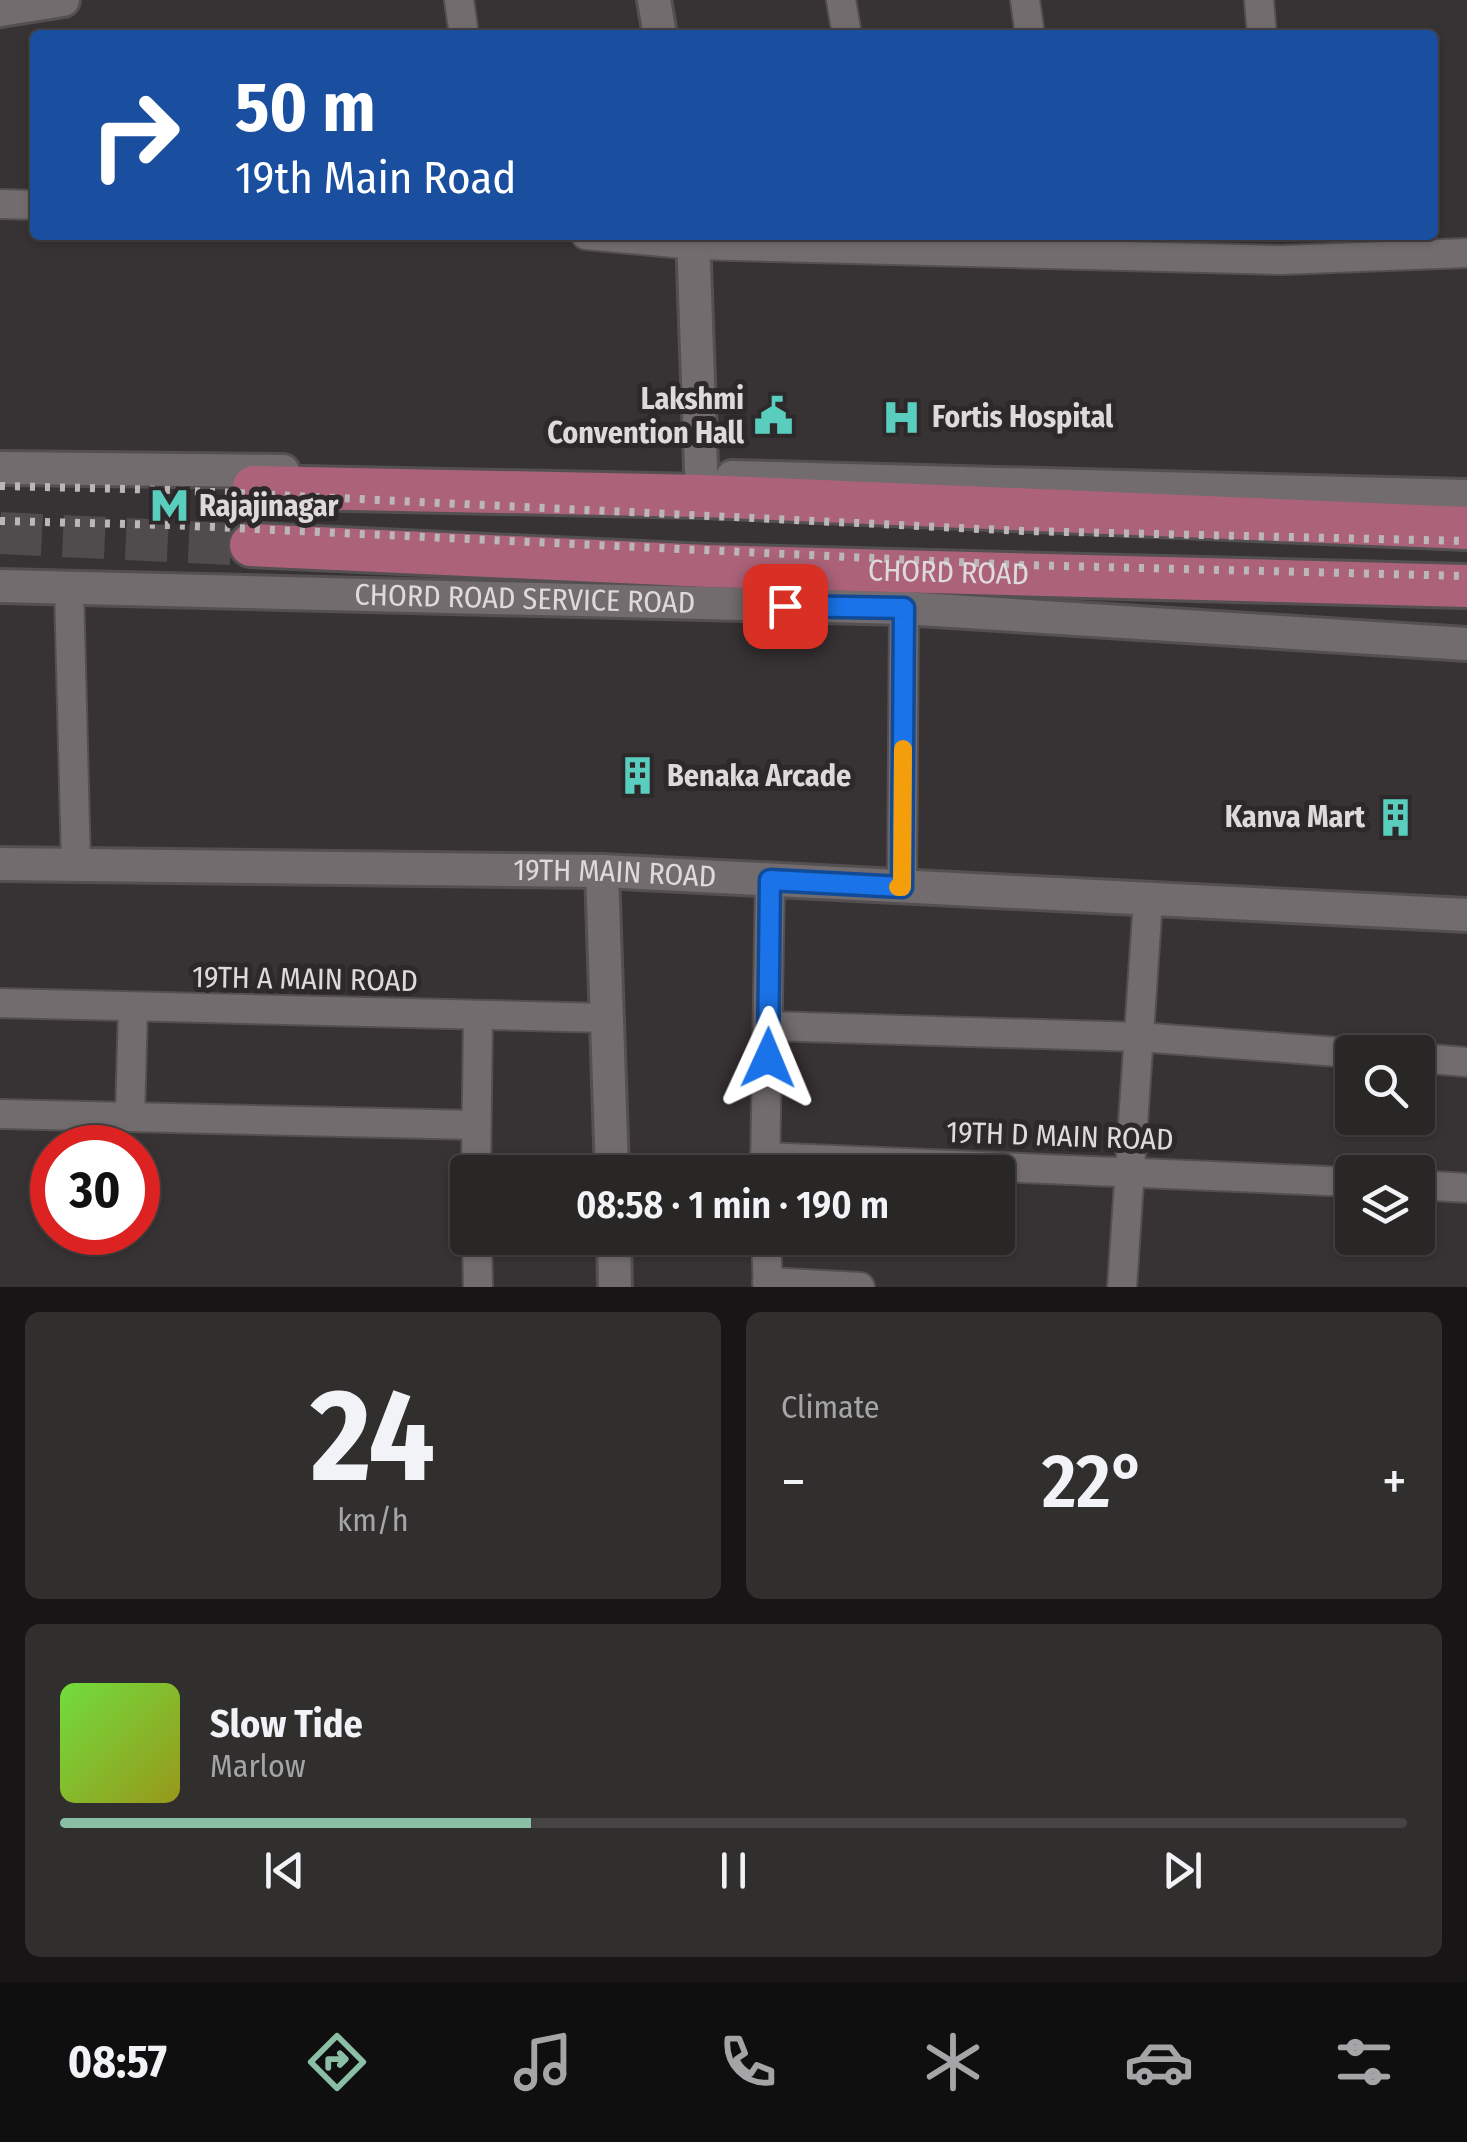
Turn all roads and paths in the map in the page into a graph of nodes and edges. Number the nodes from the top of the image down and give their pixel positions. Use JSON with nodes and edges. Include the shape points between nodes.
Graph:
{"nodes":[{"id":1,"x":63,"y":0,"type":"edge"},
{"id":2,"x":459,"y":0,"type":"edge"},
{"id":3,"x":654,"y":0,"type":"edge"},
{"id":4,"x":1026,"y":0,"type":"edge"},
{"id":5,"x":1259,"y":0,"type":"edge"},
{"id":6,"x":850,"y":2,"type":"edge"},
{"id":7,"x":0,"y":10,"type":"edge"},
{"id":8,"x":463,"y":30,"type":"edge"},
{"id":9,"x":659,"y":30,"type":"edge"},
{"id":10,"x":847,"y":30,"type":"edge"},
{"id":11,"x":1029,"y":30,"type":"edge"},
{"id":12,"x":1262,"y":30,"type":"edge"},
{"id":13,"x":0,"y":204,"type":"edge"},
{"id":14,"x":30,"y":206,"type":"edge"},
{"id":15,"x":694,"y":240,"type":"edge"},
{"id":16,"x":881,"y":243,"type":"edge"},
{"id":17,"x":1059,"y":245,"type":"edge"},
{"id":18,"x":1280,"y":248,"type":"edge"},
{"id":19,"x":1467,"y":253,"type":"edge"},
{"id":20,"x":0,"y":468,"type":"edge"},
{"id":21,"x":702,"y":486,"type":"junction"},
{"id":22,"x":254,"y":487,"type":"dead end"},
{"id":23,"x":1467,"y":496,"type":"edge"},
{"id":24,"x":1467,"y":509,"type":"edge"},
{"id":25,"x":1044,"y":510,"type":"junction"},
{"id":26,"x":1467,"y":528,"type":"edge"},
{"id":27,"x":251,"y":545,"type":"tunnel mouth"},
{"id":28,"x":983,"y":574,"type":"junction"},
{"id":29,"x":0,"y":586,"type":"edge"},
{"id":30,"x":1467,"y":586,"type":"edge"},
{"id":31,"x":69,"y":588,"type":"junction"},
{"id":32,"x":904,"y":608,"type":"junction"},
{"id":33,"x":1467,"y":612,"type":"edge"},
{"id":34,"x":1467,"y":644,"type":"edge"},
{"id":35,"x":0,"y":864,"type":"edge"},
{"id":36,"x":76,"y":865,"type":"junction"},
{"id":37,"x":602,"y":871,"type":"junction"},
{"id":38,"x":770,"y":880,"type":"junction"},
{"id":39,"x":902,"y":887,"type":"junction"},
{"id":40,"x":1148,"y":900,"type":"junction"},
{"id":41,"x":1467,"y":915,"type":"edge"},
{"id":42,"x":0,"y":1003,"type":"edge"},
{"id":43,"x":133,"y":1007,"type":"junction"},
{"id":44,"x":478,"y":1016,"type":"junction"},
{"id":45,"x":607,"y":1018,"type":"junction"},
{"id":46,"x":769,"y":1026,"type":"junction"},
{"id":47,"x":1140,"y":1037,"type":"junction"},
{"id":48,"x":1335,"y":1052,"type":"edge"},
{"id":49,"x":1435,"y":1059,"type":"edge"},
{"id":50,"x":1467,"y":1062,"type":"edge"},
{"id":51,"x":0,"y":1114,"type":"edge"},
{"id":52,"x":130,"y":1117,"type":"junction"},
{"id":53,"x":475,"y":1124,"type":"junction"},
{"id":54,"x":476,"y":1155,"type":"edge"},
{"id":55,"x":611,"y":1155,"type":"edge"},
{"id":56,"x":765,"y":1155,"type":"edge"},
{"id":57,"x":1015,"y":1169,"type":"edge"},
{"id":58,"x":1130,"y":1171,"type":"junction"},
{"id":59,"x":1335,"y":1181,"type":"edge"},
{"id":60,"x":1435,"y":1186,"type":"edge"},
{"id":61,"x":1467,"y":1188,"type":"edge"},
{"id":62,"x":477,"y":1255,"type":"edge"},
{"id":63,"x":614,"y":1255,"type":"edge"},
{"id":64,"x":767,"y":1255,"type":"edge"},
{"id":65,"x":768,"y":1285,"type":"edge"},
{"id":66,"x":478,"y":1287,"type":"edge"},
{"id":67,"x":615,"y":1287,"type":"edge"},
{"id":68,"x":860,"y":1287,"type":"edge"},
{"id":69,"x":1122,"y":1287,"type":"edge"}],
"edges":[{"from":1,"to":7,"type":"street"},
{"from":2,"to":8,"type":"street"},
{"from":3,"to":9,"type":"street"},
{"from":4,"to":11,"type":"street"},
{"from":5,"to":12,"type":"street"},
{"from":6,"to":10,"type":"street"},
{"from":13,"to":14,"type":"street"},
{"from":15,"to":16,"type":"street"},
{"from":15,"to":21,"type":"street"},
{"from":16,"to":17,"type":"street"},
{"from":17,"to":18,"type":"street"},
{"from":18,"to":19,"type":"street"},
{"from":20,"to":21,"type":"street"},
{"from":21,"to":22,"type":"main road"},
{"from":21,"to":23,"type":"street"},
{"from":21,"to":25,"type":"main road"},
{"from":24,"to":25,"type":"main road","via":[[1089,498]]},
{"from":25,"to":26,"type":"main road"},
{"from":27,"to":28,"type":"main road","name":"CHORD ROAD"},
{"from":28,"to":30,"type":"main road","name":"CHORD ROAD"},
{"from":28,"to":33,"type":"main road","via":[[1055,598]]},
{"from":29,"to":31,"type":"street","name":"CHORD ROAD SERVICE ROAD"},
{"from":31,"to":32,"type":"street","name":"CHORD ROAD SERVICE ROAD"},
{"from":31,"to":36,"type":"street"},
{"from":32,"to":34,"type":"street","name":"CHORD ROAD SERVICE ROAD"},
{"from":32,"to":39,"type":"street"},
{"from":35,"to":36,"type":"street","name":"19TH MAIN ROAD"},
{"from":36,"to":37,"type":"street","name":"19TH MAIN ROAD"},
{"from":37,"to":38,"type":"street","name":"19TH MAIN ROAD"},
{"from":37,"to":45,"type":"street"},
{"from":38,"to":39,"type":"street","name":"19TH MAIN ROAD"},
{"from":38,"to":46,"type":"street"},
{"from":39,"to":40,"type":"street","name":"19TH MAIN ROAD"},
{"from":40,"to":41,"type":"street","name":"19TH MAIN ROAD"},
{"from":40,"to":47,"type":"street"},
{"from":42,"to":43,"type":"street","name":"19TH A MAIN ROAD"},
{"from":43,"to":44,"type":"street","name":"19TH A MAIN ROAD"},
{"from":43,"to":52,"type":"street"},
{"from":44,"to":45,"type":"street","name":"19TH A MAIN ROAD"},
{"from":44,"to":53,"type":"street"},
{"from":45,"to":55,"type":"street"},
{"from":46,"to":47,"type":"street"},
{"from":46,"to":56,"type":"street"},
{"from":47,"to":48,"type":"street"},
{"from":47,"to":58,"type":"street"},
{"from":49,"to":50,"type":"street"},
{"from":51,"to":52,"type":"street"},
{"from":52,"to":53,"type":"street"},
{"from":53,"to":54,"type":"street"},
{"from":57,"to":58,"type":"street","name":"19TH D MAIN ROAD"},
{"from":58,"to":59,"type":"street","name":"19TH D MAIN ROAD"},
{"from":58,"to":69,"type":"street"},
{"from":60,"to":61,"type":"street"},
{"from":62,"to":66,"type":"street"},
{"from":63,"to":67,"type":"street"},
{"from":64,"to":65,"type":"street"},
{"from":65,"to":68,"type":"street"}]}
